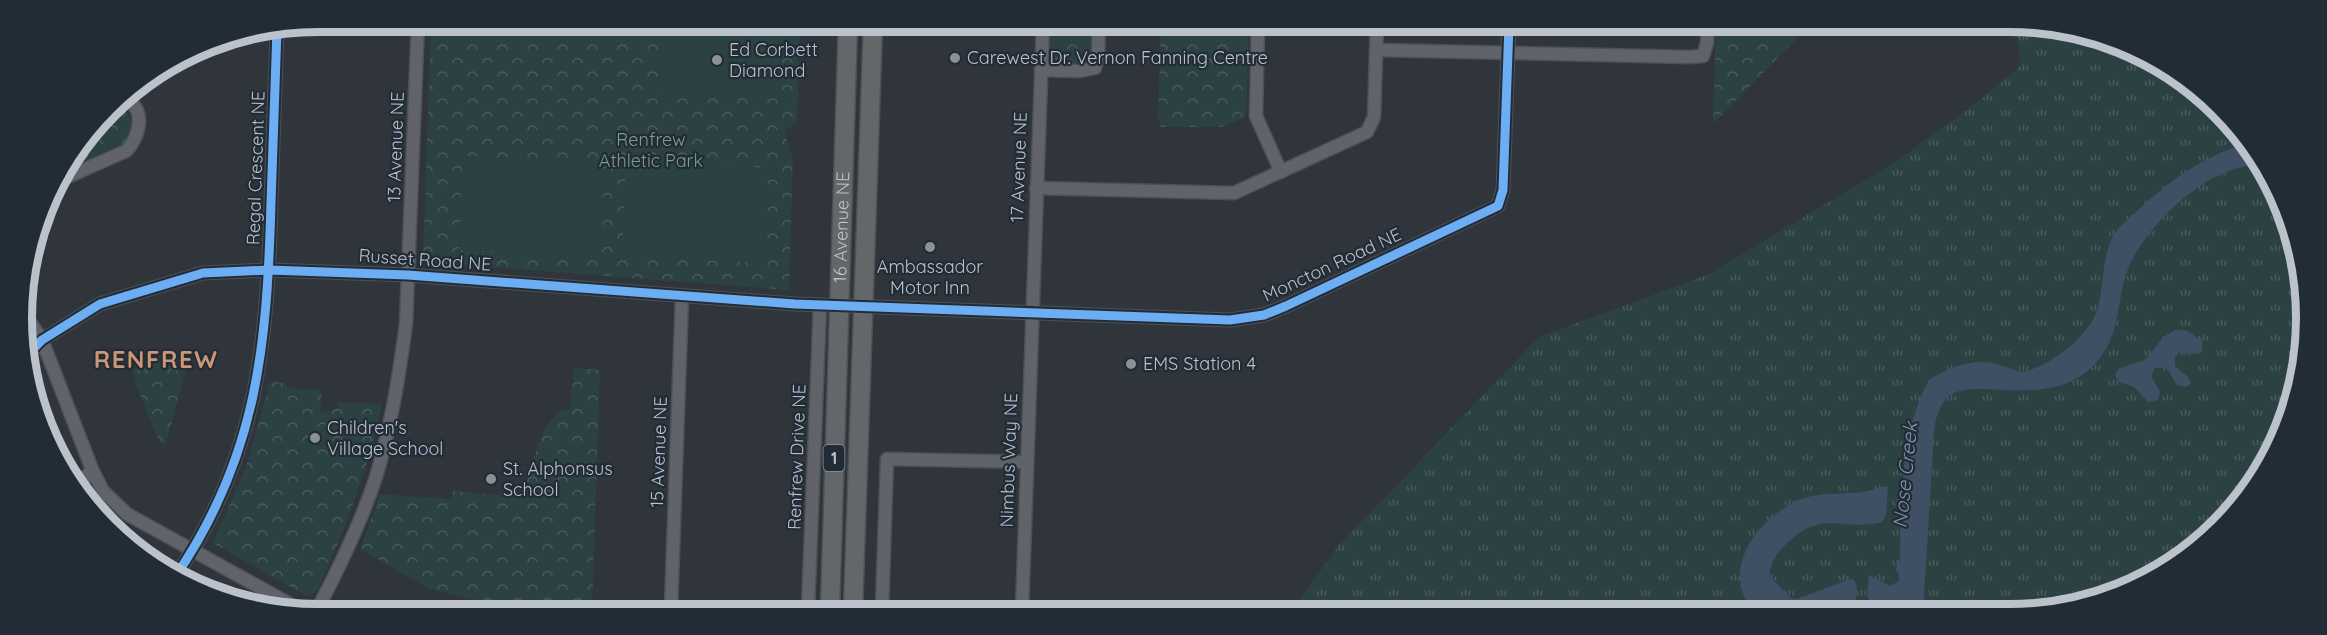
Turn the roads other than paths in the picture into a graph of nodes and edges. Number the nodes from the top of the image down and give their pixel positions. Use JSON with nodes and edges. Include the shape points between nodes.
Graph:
{"nodes":[{"id":1,"x":418,"y":32,"type":"edge"},
{"id":2,"x":847,"y":32,"type":"edge"},
{"id":3,"x":873,"y":32,"type":"edge"},
{"id":4,"x":1043,"y":32,"type":"edge"},
{"id":5,"x":1099,"y":32,"type":"edge"},
{"id":6,"x":1258,"y":32,"type":"edge"},
{"id":7,"x":1377,"y":32,"type":"edge"},
{"id":8,"x":1509,"y":32,"type":"edge"},
{"id":9,"x":1708,"y":32,"type":"edge"},
{"id":10,"x":277,"y":35,"type":"edge"},
{"id":11,"x":1376,"y":50,"type":"junction"},
{"id":12,"x":1508,"y":53,"type":"junction"},
{"id":13,"x":1041,"y":70,"type":"junction"},
{"id":14,"x":128,"y":103,"type":"edge"},
{"id":15,"x":1281,"y":172,"type":"junction"},
{"id":16,"x":69,"y":176,"type":"edge"},
{"id":17,"x":1036,"y":188,"type":"junction"},
{"id":18,"x":269,"y":270,"type":"junction"},
{"id":19,"x":408,"y":274,"type":"junction"},
{"id":20,"x":682,"y":296,"type":"junction"},
{"id":21,"x":830,"y":306,"type":"junction"},
{"id":22,"x":863,"y":307,"type":"junction"},
{"id":23,"x":1031,"y":312,"type":"junction"},
{"id":24,"x":32,"y":326,"type":"edge"},
{"id":25,"x":42,"y":340,"type":"junction"},
{"id":26,"x":33,"y":349,"type":"edge"},
{"id":27,"x":1026,"y":462,"type":"junction"},
{"id":28,"x":92,"y":469,"type":"junction"},
{"id":29,"x":83,"y":481,"type":"edge"},
{"id":30,"x":193,"y":551,"type":"junction"},
{"id":31,"x":180,"y":568,"type":"edge"},
{"id":32,"x":285,"y":602,"type":"edge"},
{"id":33,"x":320,"y":604,"type":"edge"},
{"id":34,"x":671,"y":604,"type":"edge"},
{"id":35,"x":808,"y":604,"type":"edge"},
{"id":36,"x":830,"y":604,"type":"edge"},
{"id":37,"x":853,"y":604,"type":"edge"},
{"id":38,"x":882,"y":604,"type":"edge"},
{"id":39,"x":1022,"y":604,"type":"edge"}],
"edges":[{"from":1,"to":19,"type":"street","name":"13 Avenue NE"},
{"from":2,"to":21,"type":"highway","name":"16 Avenue NE","number":"1"},
{"from":3,"to":22,"type":"highway","name":"16 Avenue NE","number":"1"},
{"from":4,"to":13,"type":"street","name":"17 Avenue NE"},
{"from":5,"to":13,"type":"street","via":[[1095,68]]},
{"from":6,"to":15,"type":"street","via":[[1256,116]]},
{"from":7,"to":11,"type":"street"},
{"from":8,"to":12,"type":"street"},
{"from":9,"to":12,"type":"street","via":[[1703,56]]},
{"from":10,"to":18,"type":"street","name":"Regal Crescent NE"},
{"from":11,"to":12,"type":"street"},
{"from":11,"to":15,"type":"street","via":[[1372,125],[1366,132]]},
{"from":12,"to":23,"type":"street","name":"Moncton Road NE","via":[[1503,190],[1498,206],[1253,318]]},
{"from":13,"to":17,"type":"street","name":"17 Avenue NE"},
{"from":14,"to":16,"type":"street","via":[[138,112],[140,128],[132,146]]},
{"from":15,"to":17,"type":"street","via":[[1246,189],[1225,194]]},
{"from":17,"to":23,"type":"street","name":"17 Avenue NE"},
{"from":18,"to":19,"type":"street","name":"Russet Road NE"},
{"from":18,"to":25,"type":"street","name":"Russet Road NE","via":[[203,273],[149,287],[100,304]]},
{"from":18,"to":30,"type":"street","name":"Regal Crescent NE","via":[[261,364],[250,415],[226,485]]},
{"from":19,"to":20,"type":"street","name":"Russet Road NE"},
{"from":19,"to":33,"type":"street","name":"13 Avenue NE","via":[[400,370],[383,450],[368,501]]},
{"from":20,"to":21,"type":"street","name":"Russet Road NE"},
{"from":20,"to":34,"type":"street","name":"15 Avenue NE"},
{"from":21,"to":22,"type":"street","name":"Moncton Road NE"},
{"from":21,"to":35,"type":"street","name":"Renfrew Drive NE"},
{"from":21,"to":36,"type":"highway","name":"16 Avenue NE","number":"1"},
{"from":22,"to":23,"type":"street","name":"Moncton Road NE"},
{"from":22,"to":37,"type":"highway","name":"16 Avenue NE","number":"1"},
{"from":23,"to":27,"type":"street","name":"Nimbus Way NE"},
{"from":24,"to":25,"type":"street"},
{"from":25,"to":26,"type":"street","name":"Russet Road NE"},
{"from":25,"to":28,"type":"street"},
{"from":27,"to":38,"type":"street","via":[[887,459]]},
{"from":27,"to":39,"type":"street","name":"Nimbus Way NE"},
{"from":28,"to":29,"type":"street"},
{"from":28,"to":30,"type":"street","via":[[115,504]]},
{"from":30,"to":31,"type":"street","name":"Regal Crescent NE"},
{"from":30,"to":32,"type":"street"}]}
